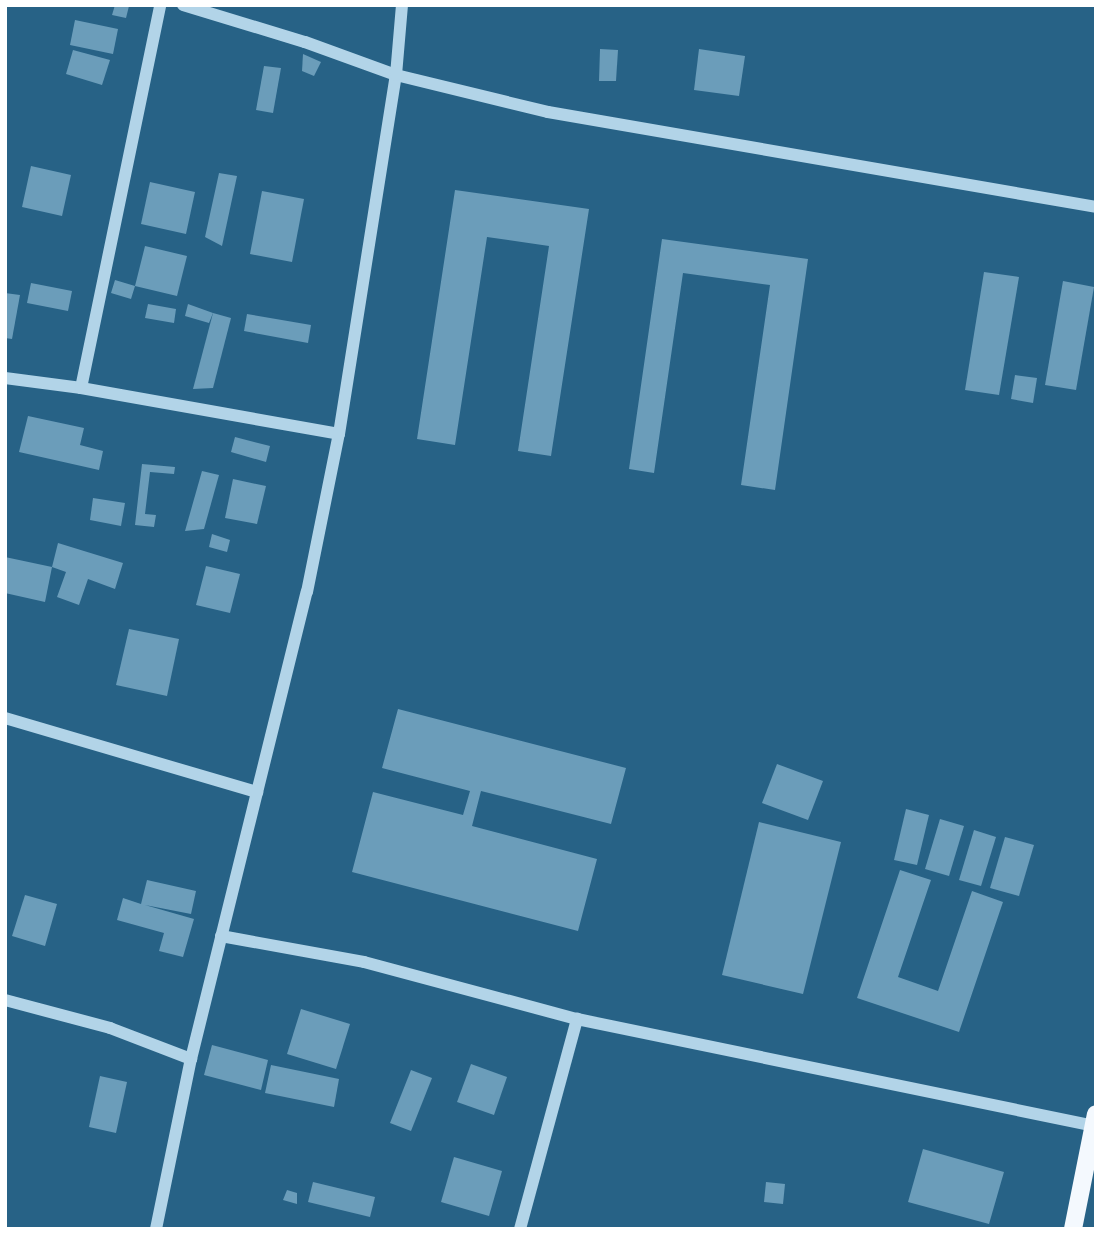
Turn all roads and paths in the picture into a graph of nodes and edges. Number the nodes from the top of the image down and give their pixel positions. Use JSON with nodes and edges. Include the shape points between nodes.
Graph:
{"nodes":[{"id":1,"x":160,"y":5,"type":"edge"},
{"id":2,"x":183,"y":5,"type":"edge"},
{"id":3,"x":402,"y":5,"type":"edge"},
{"id":4,"x":396,"y":75,"type":"junction"},
{"id":5,"x":1096,"y":208,"type":"edge"},
{"id":6,"x":5,"y":378,"type":"edge"},
{"id":7,"x":81,"y":388,"type":"junction"},
{"id":8,"x":339,"y":435,"type":"junction"},
{"id":9,"x":5,"y":718,"type":"edge"},
{"id":10,"x":257,"y":792,"type":"junction"},
{"id":11,"x":221,"y":936,"type":"junction"},
{"id":12,"x":5,"y":1000,"type":"edge"},
{"id":13,"x":577,"y":1019,"type":"junction"},
{"id":14,"x":191,"y":1059,"type":"junction"},
{"id":15,"x":1095,"y":1120,"type":"edge"},
{"id":16,"x":156,"y":1229,"type":"edge"},
{"id":17,"x":520,"y":1229,"type":"edge"},
{"id":18,"x":1073,"y":1229,"type":"edge"}],
"edges":[{"from":1,"to":7,"type":"street"},
{"from":2,"to":4,"type":"street","via":[[305,41]]},
{"from":3,"to":4,"type":"street"},
{"from":4,"to":5,"type":"street","via":[[548,112]]},
{"from":4,"to":8,"type":"street"},
{"from":6,"to":7,"type":"street"},
{"from":7,"to":8,"type":"street"},
{"from":8,"to":10,"type":"street","via":[[307,592]]},
{"from":9,"to":10,"type":"street"},
{"from":10,"to":11,"type":"street"},
{"from":11,"to":13,"type":"street","via":[[364,962]]},
{"from":11,"to":14,"type":"street"},
{"from":12,"to":14,"type":"street","via":[[110,1028]]},
{"from":13,"to":15,"type":"street"},
{"from":13,"to":17,"type":"street"},
{"from":14,"to":16,"type":"street"},
{"from":15,"to":18,"type":"main road"}]}
